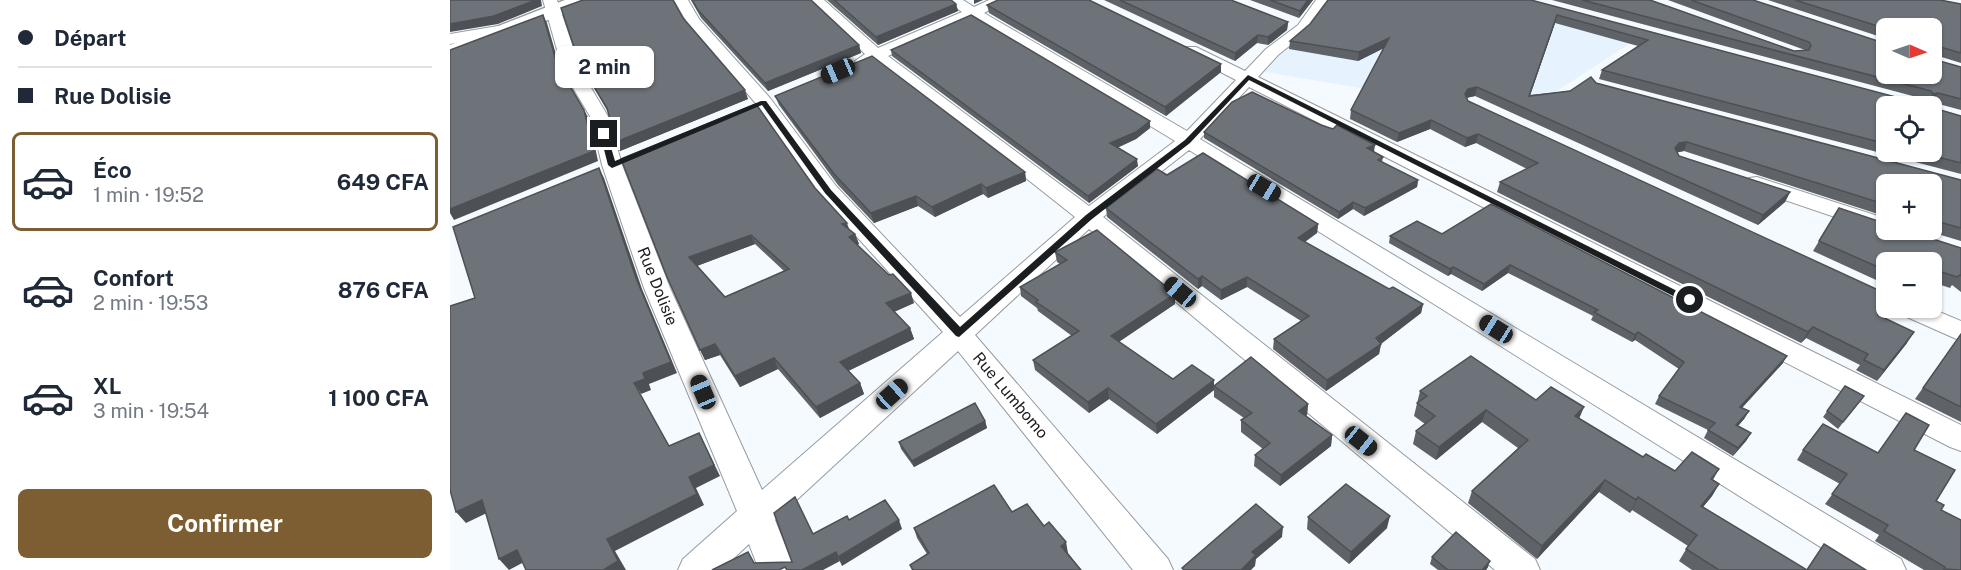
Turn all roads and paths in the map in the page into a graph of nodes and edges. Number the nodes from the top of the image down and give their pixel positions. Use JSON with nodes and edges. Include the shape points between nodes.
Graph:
{"nodes":[{"id":1,"x":582,"y":0,"type":"edge"},
{"id":2,"x":681,"y":0,"type":"edge"},
{"id":3,"x":815,"y":0,"type":"edge"},
{"id":4,"x":1001,"y":0,"type":"edge"},
{"id":5,"x":1323,"y":0,"type":"edge"},
{"id":6,"x":552,"y":5,"type":"edge"},
{"id":7,"x":963,"y":6,"type":"edge"},
{"id":8,"x":498,"y":32,"type":"junction"},
{"id":9,"x":450,"y":39,"type":"edge"},
{"id":10,"x":1173,"y":42,"type":"edge"},
{"id":11,"x":450,"y":52,"type":"edge"},
{"id":12,"x":876,"y":55,"type":"junction"},
{"id":13,"x":845,"y":68,"type":"edge"},
{"id":14,"x":1248,"y":77,"type":"junction"},
{"id":15,"x":1188,"y":141,"type":"junction"},
{"id":16,"x":1737,"y":177,"type":"edge"},
{"id":17,"x":1089,"y":217,"type":"junction"},
{"id":18,"x":1876,"y":223,"type":"edge"},
{"id":19,"x":1931,"y":318,"type":"edge"},
{"id":20,"x":1961,"y":332,"type":"edge"},
{"id":21,"x":959,"y":333,"type":"junction"},
{"id":22,"x":1961,"y":439,"type":"edge"},
{"id":23,"x":757,"y":517,"type":"junction"},
{"id":24,"x":696,"y":570,"type":"edge"},
{"id":25,"x":777,"y":570,"type":"edge"},
{"id":26,"x":1155,"y":570,"type":"edge"},
{"id":27,"x":1522,"y":570,"type":"edge"},
{"id":28,"x":1888,"y":570,"type":"edge"}],
"edges":[{"from":1,"to":6,"type":"street"},
{"from":2,"to":21,"type":"street","name":"Rue Lumbomo","via":[[693,21],[763,102],[828,191]]},
{"from":3,"to":12,"type":"street"},
{"from":4,"to":7,"type":"street"},
{"from":5,"to":14,"type":"street","via":[[1293,24]]},
{"from":6,"to":8,"type":"street"},
{"from":6,"to":23,"type":"street","name":"Rue Dolisie","via":[[572,71],[600,118],[612,165],[657,288]]},
{"from":7,"to":12,"type":"street"},
{"from":7,"to":15,"type":"street"},
{"from":8,"to":9,"type":"street"},
{"from":8,"to":11,"type":"street"},
{"from":10,"to":14,"type":"street"},
{"from":12,"to":13,"type":"street"},
{"from":12,"to":17,"type":"street"},
{"from":14,"to":15,"type":"street"},
{"from":14,"to":22,"type":"street"},
{"from":15,"to":17,"type":"street"},
{"from":15,"to":28,"type":"street"},
{"from":16,"to":18,"type":"street"},
{"from":17,"to":21,"type":"street"},
{"from":17,"to":27,"type":"street"},
{"from":19,"to":20,"type":"street"},
{"from":21,"to":23,"type":"street"},
{"from":21,"to":26,"type":"street","name":"Rue Lumbomo"},
{"from":23,"to":24,"type":"street"},
{"from":23,"to":25,"type":"street","name":"Rue Dolisie"}]}
